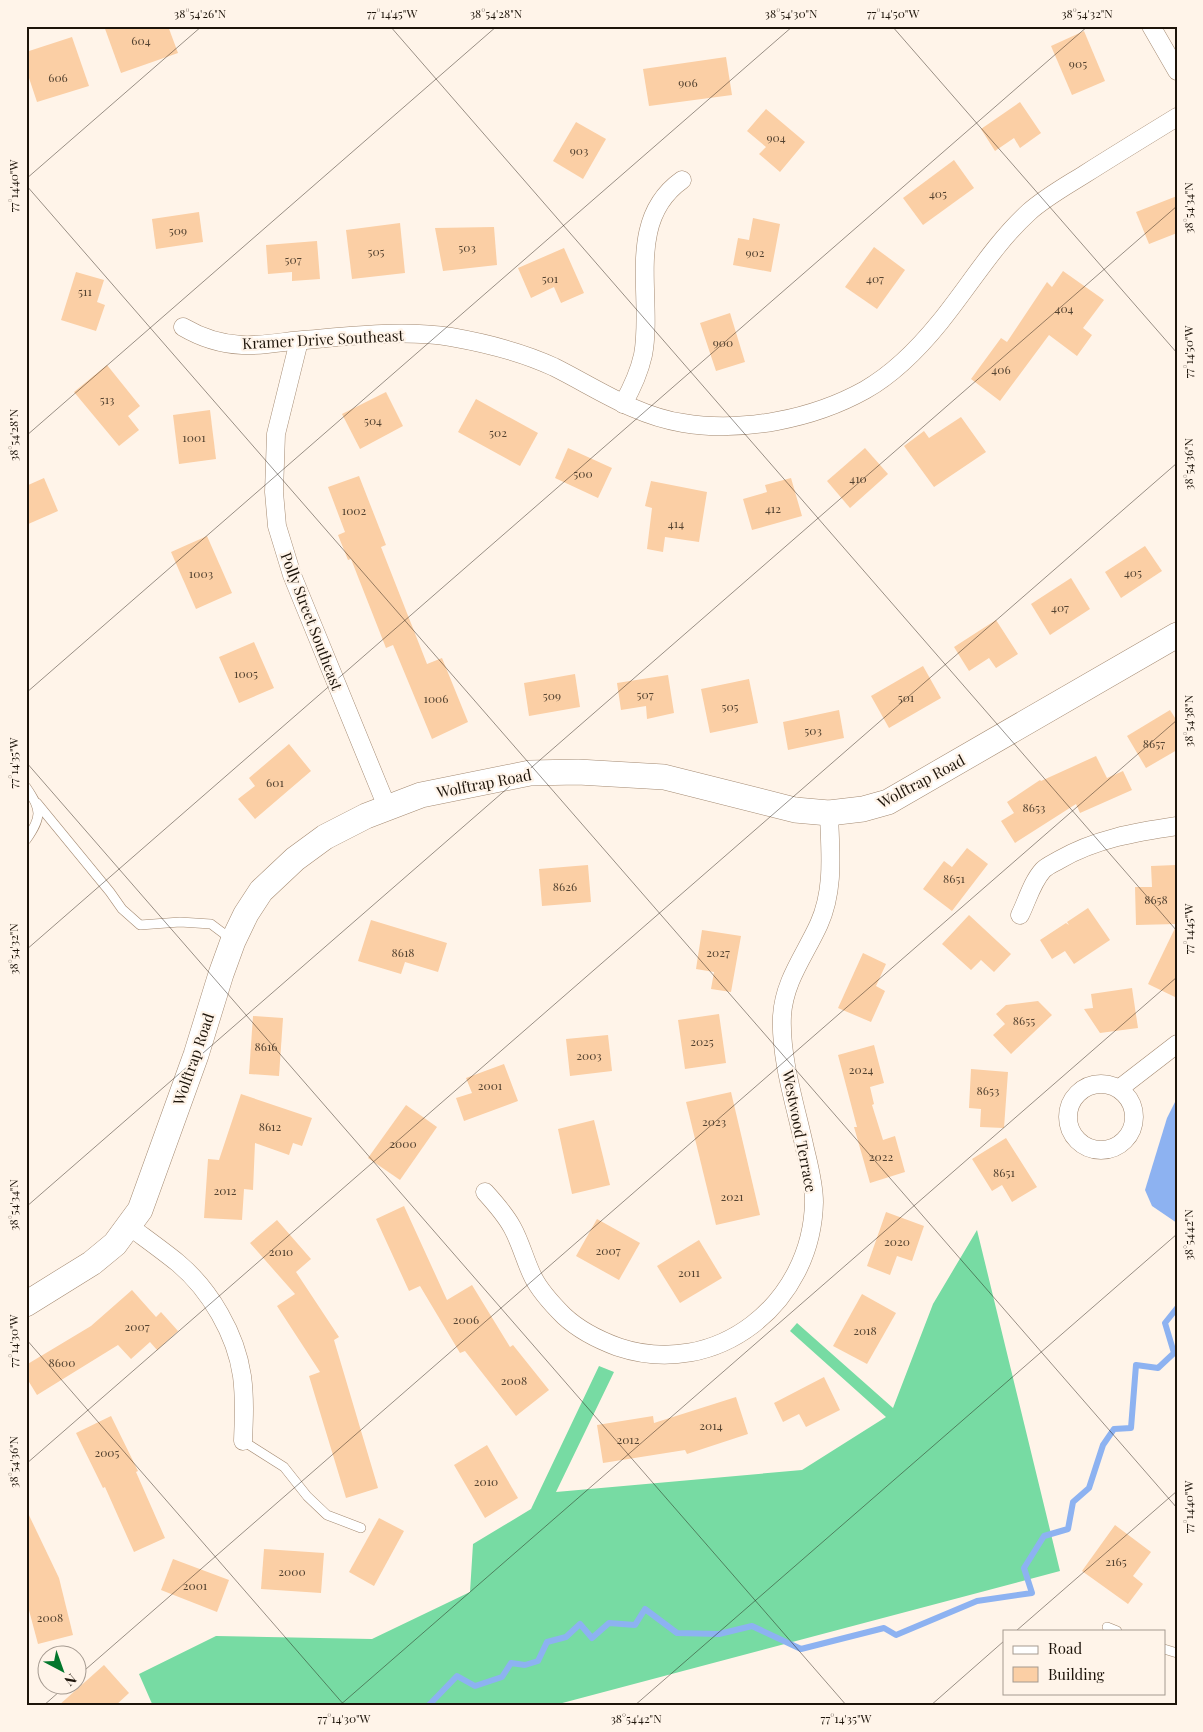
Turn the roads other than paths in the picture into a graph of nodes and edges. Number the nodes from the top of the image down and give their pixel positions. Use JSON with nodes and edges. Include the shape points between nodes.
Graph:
{"nodes":[{"id":1,"x":1151,"y":26,"type":"edge"},
{"id":2,"x":1177,"y":70,"type":"edge"},
{"id":3,"x":1177,"y":117,"type":"edge"},
{"id":4,"x":682,"y":180,"type":"dead end"},
{"id":5,"x":182,"y":327,"type":"dead end"},
{"id":6,"x":299,"y":341,"type":"junction"},
{"id":7,"x":623,"y":404,"type":"junction"},
{"id":8,"x":1177,"y":635,"type":"edge"},
{"id":9,"x":26,"y":787,"type":"edge"},
{"id":10,"x":38,"y":803,"type":"junction"},
{"id":11,"x":387,"y":807,"type":"junction"},
{"id":12,"x":829,"y":813,"type":"junction"},
{"id":13,"x":1177,"y":826,"type":"edge"},
{"id":14,"x":26,"y":840,"type":"edge"},
{"id":15,"x":1020,"y":915,"type":"dead end"},
{"id":16,"x":233,"y":941,"type":"junction"},
{"id":17,"x":1177,"y":1044,"type":"edge"},
{"id":18,"x":1120,"y":1088,"type":"dead end"},
{"id":19,"x":485,"y":1192,"type":"dead end"},
{"id":20,"x":129,"y":1226,"type":"junction"},
{"id":21,"x":26,"y":1304,"type":"edge"},
{"id":22,"x":243,"y":1441,"type":"joint"},
{"id":23,"x":362,"y":1528,"type":"dead end"},
{"id":24,"x":1107,"y":1627,"type":"dead end"},
{"id":25,"x":1114,"y":1630,"type":"edge"}],
"edges":[{"from":1,"to":2,"type":"street"},
{"from":3,"to":7,"type":"street","name":"Kramer Drive Southeast","via":[[1029,212],[1001,240],[918,348],[864,390],[827,407],[783,420],[750,425],[682,423]]},
{"from":4,"to":7,"type":"street","via":[[661,200],[651,218],[646,237],[643,354],[636,380]]},
{"from":5,"to":6,"type":"street","name":"Kramer Drive Southeast","via":[[215,341],[243,346]]},
{"from":6,"to":7,"type":"street","name":"Kramer Drive Southeast","via":[[390,333],[453,337],[511,351],[551,366]]},
{"from":6,"to":11,"type":"street","name":"Polly Street Southeast","via":[[276,434],[274,492],[277,526],[292,575]]},
{"from":8,"to":12,"type":"street","name":"Wolftrap Road","via":[[888,802]]},
{"from":9,"to":10,"type":"lane"},
{"from":10,"to":14,"type":"lane","via":[[38,823]]},
{"from":10,"to":16,"type":"lane","via":[[122,909],[140,925],[211,924]]},
{"from":11,"to":12,"type":"street","name":"Wolftrap Road","via":[[421,795],[530,773],[578,772],[664,776],[795,810]]},
{"from":11,"to":16,"type":"street","name":"Wolftrap Road","via":[[325,837],[295,859],[261,891]]},
{"from":12,"to":19,"type":"street","name":"Westwood Terrace","via":[[831,877],[827,900],[819,924],[796,966],[782,1014],[782,1041],[814,1200],[807,1250],[780,1300],[756,1323],[732,1338],[706,1348],[680,1354],[654,1354],[603,1341],[563,1315],[543,1292],[534,1279],[513,1228]]},
{"from":13,"to":15,"type":"street","via":[[1102,840],[1072,852],[1044,869],[1036,878]]},
{"from":16,"to":20,"type":"street","name":"Wolftrap Road","via":[[144,1202]]},
{"from":17,"to":18,"type":"street"},
{"from":20,"to":21,"type":"street","name":"Wolftrap Road","via":[[115,1244],[92,1264]]},
{"from":20,"to":22,"type":"street","via":[[179,1264],[219,1312],[242,1374]]},
{"from":22,"to":23,"type":"lane","via":[[284,1467],[327,1515]]},
{"from":24,"to":25,"type":"lane"}]}
